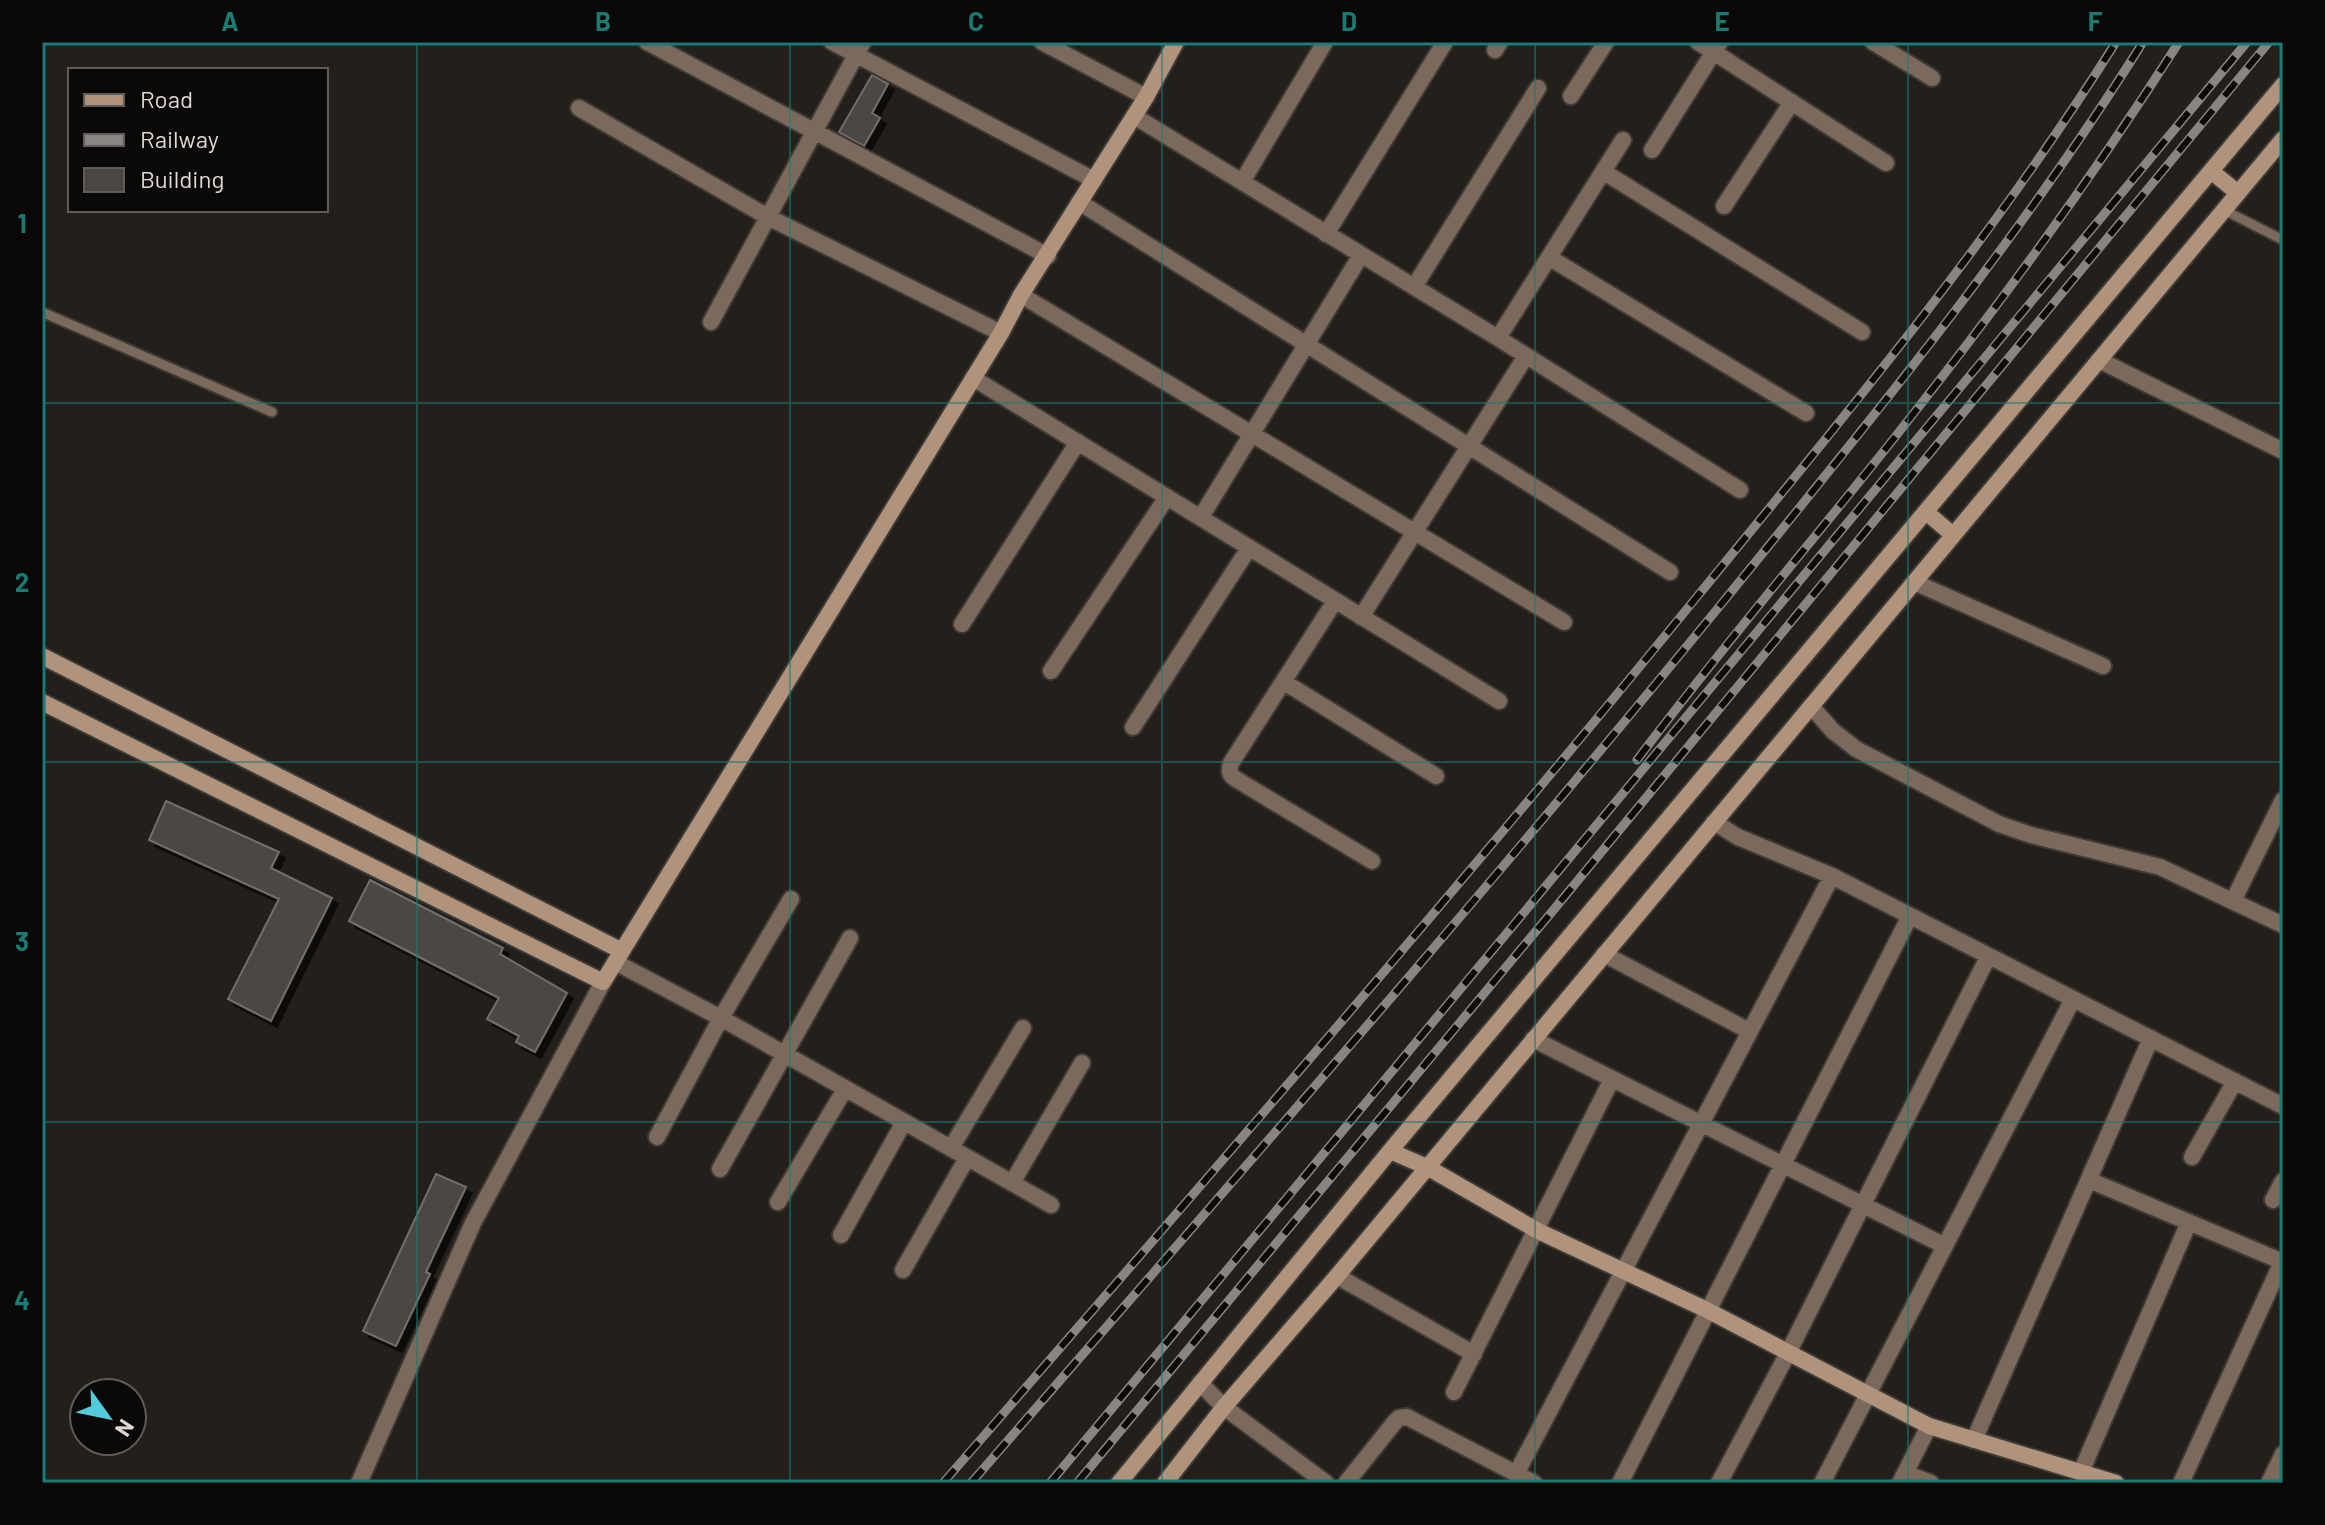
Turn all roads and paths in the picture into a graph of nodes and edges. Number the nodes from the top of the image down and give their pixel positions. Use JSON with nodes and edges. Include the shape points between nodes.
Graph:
{"nodes":[{"id":1,"x":647,"y":42,"type":"edge"},
{"id":2,"x":832,"y":42,"type":"edge"},
{"id":3,"x":1042,"y":42,"type":"edge"},
{"id":4,"x":1176,"y":42,"type":"edge"},
{"id":5,"x":1325,"y":42,"type":"edge"},
{"id":6,"x":1445,"y":42,"type":"edge"},
{"id":7,"x":1606,"y":42,"type":"edge"},
{"id":8,"x":1698,"y":42,"type":"edge"},
{"id":9,"x":1873,"y":42,"type":"edge"},
{"id":10,"x":1717,"y":47,"type":"edge"},
{"id":11,"x":860,"y":48,"type":"edge"},
{"id":12,"x":1932,"y":78,"type":"dead end"},
{"id":13,"x":2283,"y":85,"type":"edge"},
{"id":14,"x":1538,"y":88,"type":"dead end"},
{"id":15,"x":1571,"y":96,"type":"dead end"},
{"id":16,"x":1146,"y":97,"type":"junction"},
{"id":17,"x":1792,"y":102,"type":"junction"},
{"id":18,"x":579,"y":108,"type":"dead end"},
{"id":19,"x":1134,"y":116,"type":"junction"},
{"id":20,"x":814,"y":132,"type":"junction"},
{"id":21,"x":2283,"y":139,"type":"edge"},
{"id":22,"x":1623,"y":140,"type":"dead end"},
{"id":23,"x":1652,"y":150,"type":"dead end"},
{"id":24,"x":1886,"y":163,"type":"dead end"},
{"id":25,"x":2211,"y":171,"type":"junction"},
{"id":26,"x":1604,"y":172,"type":"junction"},
{"id":27,"x":1094,"y":180,"type":"junction"},
{"id":28,"x":1242,"y":182,"type":"junction"},
{"id":29,"x":2238,"y":193,"type":"junction"},
{"id":30,"x":1079,"y":202,"type":"junction"},
{"id":31,"x":1724,"y":206,"type":"dead end"},
{"id":32,"x":2224,"y":210,"type":"junction"},
{"id":33,"x":768,"y":217,"type":"junction"},
{"id":34,"x":1326,"y":234,"type":"junction"},
{"id":35,"x":2283,"y":240,"type":"edge"},
{"id":36,"x":1361,"y":255,"type":"junction"},
{"id":37,"x":1048,"y":256,"type":"junction"},
{"id":38,"x":1550,"y":258,"type":"junction"},
{"id":39,"x":1414,"y":287,"type":"junction"},
{"id":40,"x":1021,"y":295,"type":"junction"},
{"id":41,"x":42,"y":312,"type":"edge"},
{"id":42,"x":711,"y":322,"type":"dead end"},
{"id":43,"x":1862,"y":332,"type":"dead end"},
{"id":44,"x":1001,"y":333,"type":"junction"},
{"id":45,"x":1498,"y":338,"type":"junction"},
{"id":46,"x":1306,"y":345,"type":"junction"},
{"id":47,"x":1526,"y":356,"type":"junction"},
{"id":48,"x":2099,"y":360,"type":"junction"},
{"id":49,"x":973,"y":378,"type":"junction"},
{"id":50,"x":272,"y":412,"type":"dead end"},
{"id":51,"x":1806,"y":413,"type":"dead end"},
{"id":52,"x":1251,"y":433,"type":"junction"},
{"id":53,"x":1078,"y":442,"type":"junction"},
{"id":54,"x":1468,"y":446,"type":"junction"},
{"id":55,"x":2283,"y":451,"type":"edge"},
{"id":56,"x":1740,"y":490,"type":"dead end"},
{"id":57,"x":1167,"y":497,"type":"junction"},
{"id":58,"x":1926,"y":512,"type":"junction"},
{"id":59,"x":1201,"y":517,"type":"junction"},
{"id":60,"x":1414,"y":532,"type":"junction"},
{"id":61,"x":1953,"y":535,"type":"junction"},
{"id":62,"x":1249,"y":548,"type":"junction"},
{"id":63,"x":1670,"y":572,"type":"dead end"},
{"id":64,"x":1914,"y":582,"type":"junction"},
{"id":65,"x":1335,"y":601,"type":"junction"},
{"id":66,"x":1361,"y":617,"type":"junction"},
{"id":67,"x":1564,"y":622,"type":"dead end"},
{"id":68,"x":962,"y":624,"type":"dead end"},
{"id":69,"x":42,"y":656,"type":"edge"},
{"id":70,"x":2103,"y":666,"type":"dead end"},
{"id":71,"x":1051,"y":671,"type":"dead end"},
{"id":72,"x":1284,"y":682,"type":"junction"},
{"id":73,"x":1499,"y":701,"type":"dead end"},
{"id":74,"x":42,"y":702,"type":"edge"},
{"id":75,"x":1811,"y":706,"type":"junction"},
{"id":76,"x":1133,"y":727,"type":"dead end"},
{"id":77,"x":1436,"y":776,"type":"dead end"},
{"id":78,"x":2283,"y":800,"type":"edge"},
{"id":79,"x":1714,"y":822,"type":"junction"},
{"id":80,"x":1372,"y":861,"type":"dead end"},
{"id":81,"x":1832,"y":876,"type":"junction"},
{"id":82,"x":791,"y":899,"type":"dead end"},
{"id":83,"x":2233,"y":901,"type":"junction"},
{"id":84,"x":1910,"y":916,"type":"junction"},
{"id":85,"x":2283,"y":925,"type":"edge"},
{"id":86,"x":850,"y":938,"type":"dead end"},
{"id":87,"x":1604,"y":954,"type":"junction"},
{"id":88,"x":619,"y":957,"type":"junction"},
{"id":89,"x":1988,"y":957,"type":"junction"},
{"id":90,"x":603,"y":982,"type":"junction"},
{"id":91,"x":2073,"y":999,"type":"junction"},
{"id":92,"x":721,"y":1018,"type":"junction"},
{"id":93,"x":1023,"y":1028,"type":"dead end"},
{"id":94,"x":1749,"y":1031,"type":"junction"},
{"id":95,"x":2151,"y":1038,"type":"junction"},
{"id":96,"x":1533,"y":1039,"type":"junction"},
{"id":97,"x":784,"y":1055,"type":"junction"},
{"id":98,"x":1082,"y":1063,"type":"dead end"},
{"id":99,"x":1612,"y":1079,"type":"junction"},
{"id":100,"x":2235,"y":1081,"type":"junction"},
{"id":101,"x":845,"y":1089,"type":"junction"},
{"id":102,"x":2283,"y":1106,"type":"edge"},
{"id":103,"x":904,"y":1122,"type":"junction"},
{"id":104,"x":1700,"y":1123,"type":"junction"},
{"id":105,"x":657,"y":1137,"type":"dead end"},
{"id":106,"x":951,"y":1148,"type":"junction"},
{"id":107,"x":1390,"y":1151,"type":"junction"},
{"id":108,"x":2192,"y":1157,"type":"dead end"},
{"id":109,"x":967,"y":1158,"type":"junction"},
{"id":110,"x":1782,"y":1165,"type":"junction"},
{"id":111,"x":1427,"y":1167,"type":"junction"},
{"id":112,"x":720,"y":1169,"type":"dead end"},
{"id":113,"x":2089,"y":1180,"type":"junction"},
{"id":114,"x":2283,"y":1181,"type":"edge"},
{"id":115,"x":1012,"y":1183,"type":"junction"},
{"id":116,"x":2273,"y":1200,"type":"dead end"},
{"id":117,"x":778,"y":1202,"type":"dead end"},
{"id":118,"x":1051,"y":1205,"type":"dead end"},
{"id":119,"x":1862,"y":1205,"type":"junction"},
{"id":120,"x":2189,"y":1222,"type":"junction"},
{"id":121,"x":1538,"y":1231,"type":"junction"},
{"id":122,"x":841,"y":1235,"type":"dead end"},
{"id":123,"x":1945,"y":1246,"type":"junction"},
{"id":124,"x":2282,"y":1262,"type":"edge"},
{"id":125,"x":903,"y":1270,"type":"dead end"},
{"id":126,"x":1623,"y":1271,"type":"junction"},
{"id":127,"x":1337,"y":1276,"type":"junction"},
{"id":128,"x":1707,"y":1310,"type":"junction"},
{"id":129,"x":1788,"y":1353,"type":"junction"},
{"id":130,"x":1474,"y":1354,"type":"junction"},
{"id":131,"x":1200,"y":1383,"type":"junction"},
{"id":132,"x":1454,"y":1392,"type":"dead end"},
{"id":133,"x":1868,"y":1395,"type":"junction"},
{"id":134,"x":1224,"y":1407,"type":"junction"},
{"id":135,"x":1929,"y":1426,"type":"junction"},
{"id":136,"x":1974,"y":1440,"type":"junction"},
{"id":137,"x":2283,"y":1454,"type":"edge"},
{"id":138,"x":2081,"y":1472,"type":"junction"},
{"id":139,"x":1516,"y":1474,"type":"junction"},
{"id":140,"x":1902,"y":1478,"type":"edge"},
{"id":141,"x":359,"y":1483,"type":"edge"},
{"id":142,"x":1119,"y":1483,"type":"edge"},
{"id":143,"x":1165,"y":1483,"type":"edge"},
{"id":144,"x":1326,"y":1483,"type":"edge"},
{"id":145,"x":1346,"y":1483,"type":"edge"},
{"id":146,"x":1534,"y":1483,"type":"edge"},
{"id":147,"x":1620,"y":1483,"type":"edge"},
{"id":148,"x":1719,"y":1483,"type":"edge"},
{"id":149,"x":1822,"y":1483,"type":"edge"},
{"id":150,"x":1931,"y":1483,"type":"edge"},
{"id":151,"x":2116,"y":1483,"type":"edge"},
{"id":152,"x":2181,"y":1483,"type":"edge"},
{"id":153,"x":2269,"y":1483,"type":"edge"}],
"edges":[{"from":1,"to":20,"type":"street"},
{"from":2,"to":11,"type":"street"},
{"from":3,"to":16,"type":"street"},
{"from":4,"to":16,"type":"street"},
{"from":5,"to":28,"type":"street"},
{"from":6,"to":34,"type":"street"},
{"from":7,"to":15,"type":"street"},
{"from":8,"to":10,"type":"street"},
{"from":9,"to":12,"type":"street"},
{"from":10,"to":17,"type":"street"},
{"from":10,"to":23,"type":"street"},
{"from":11,"to":20,"type":"street"},
{"from":11,"to":27,"type":"street"},
{"from":13,"to":25,"type":"street"},
{"from":14,"to":39,"type":"street"},
{"from":16,"to":19,"type":"street"},
{"from":17,"to":24,"type":"street"},
{"from":17,"to":31,"type":"street"},
{"from":18,"to":33,"type":"street"},
{"from":19,"to":27,"type":"street"},
{"from":19,"to":28,"type":"street"},
{"from":20,"to":33,"type":"street"},
{"from":20,"to":37,"type":"street"},
{"from":21,"to":29,"type":"street"},
{"from":22,"to":26,"type":"street"},
{"from":25,"to":29,"type":"street"},
{"from":25,"to":58,"type":"street"},
{"from":26,"to":38,"type":"street"},
{"from":26,"to":43,"type":"street"},
{"from":27,"to":30,"type":"street"},
{"from":28,"to":34,"type":"street"},
{"from":29,"to":32,"type":"street"},
{"from":30,"to":37,"type":"street"},
{"from":30,"to":46,"type":"street"},
{"from":32,"to":35,"type":"lane"},
{"from":32,"to":48,"type":"street"},
{"from":33,"to":42,"type":"street"},
{"from":33,"to":44,"type":"street"},
{"from":34,"to":36,"type":"street"},
{"from":36,"to":39,"type":"street"},
{"from":36,"to":46,"type":"street"},
{"from":37,"to":40,"type":"street"},
{"from":38,"to":45,"type":"street"},
{"from":38,"to":51,"type":"street"},
{"from":39,"to":45,"type":"street"},
{"from":40,"to":44,"type":"street"},
{"from":40,"to":52,"type":"street"},
{"from":41,"to":50,"type":"lane"},
{"from":44,"to":49,"type":"street"},
{"from":45,"to":47,"type":"street"},
{"from":46,"to":52,"type":"street"},
{"from":46,"to":54,"type":"street"},
{"from":47,"to":54,"type":"street"},
{"from":47,"to":56,"type":"street"},
{"from":48,"to":55,"type":"street"},
{"from":48,"to":61,"type":"street"},
{"from":49,"to":53,"type":"street"},
{"from":49,"to":88,"type":"street"},
{"from":52,"to":59,"type":"street"},
{"from":52,"to":60,"type":"street"},
{"from":53,"to":57,"type":"street"},
{"from":53,"to":68,"type":"street"},
{"from":54,"to":60,"type":"street"},
{"from":54,"to":63,"type":"street"},
{"from":57,"to":59,"type":"street"},
{"from":57,"to":71,"type":"street"},
{"from":58,"to":61,"type":"street"},
{"from":58,"to":107,"type":"street"},
{"from":59,"to":62,"type":"street"},
{"from":60,"to":66,"type":"street"},
{"from":60,"to":67,"type":"street"},
{"from":61,"to":64,"type":"street"},
{"from":62,"to":65,"type":"street"},
{"from":62,"to":76,"type":"street"},
{"from":64,"to":70,"type":"street"},
{"from":64,"to":75,"type":"street"},
{"from":65,"to":66,"type":"street"},
{"from":65,"to":72,"type":"street"},
{"from":66,"to":73,"type":"street"},
{"from":69,"to":88,"type":"street"},
{"from":72,"to":77,"type":"street"},
{"from":72,"to":80,"type":"street","via":[[1231,763],[1231,776]]},
{"from":74,"to":90,"type":"street"},
{"from":75,"to":79,"type":"street"},
{"from":75,"to":83,"type":"street","via":[[1856,749],[1999,824],[2147,862]]},
{"from":78,"to":83,"type":"street"},
{"from":79,"to":81,"type":"street"},
{"from":79,"to":87,"type":"street"},
{"from":81,"to":84,"type":"street"},
{"from":81,"to":94,"type":"street"},
{"from":82,"to":92,"type":"street"},
{"from":83,"to":85,"type":"street"},
{"from":84,"to":89,"type":"street"},
{"from":84,"to":110,"type":"street"},
{"from":86,"to":97,"type":"street"},
{"from":87,"to":94,"type":"street"},
{"from":87,"to":96,"type":"street"},
{"from":88,"to":90,"type":"street"},
{"from":88,"to":92,"type":"street"},
{"from":89,"to":91,"type":"street"},
{"from":89,"to":119,"type":"street"},
{"from":90,"to":141,"type":"street","via":[[473,1223]]},
{"from":91,"to":95,"type":"street"},
{"from":91,"to":123,"type":"street"},
{"from":92,"to":97,"type":"street"},
{"from":92,"to":105,"type":"street"},
{"from":93,"to":106,"type":"street"},
{"from":94,"to":104,"type":"street"},
{"from":95,"to":100,"type":"street"},
{"from":95,"to":113,"type":"street"},
{"from":96,"to":99,"type":"street"},
{"from":96,"to":111,"type":"street"},
{"from":97,"to":101,"type":"street"},
{"from":97,"to":112,"type":"street"},
{"from":98,"to":115,"type":"street"},
{"from":99,"to":104,"type":"street"},
{"from":99,"to":121,"type":"street"},
{"from":100,"to":102,"type":"street"},
{"from":100,"to":108,"type":"street"},
{"from":101,"to":103,"type":"street"},
{"from":101,"to":117,"type":"street"},
{"from":103,"to":106,"type":"street"},
{"from":103,"to":122,"type":"street"},
{"from":104,"to":110,"type":"street"},
{"from":104,"to":126,"type":"street"},
{"from":106,"to":109,"type":"street"},
{"from":107,"to":111,"type":"street"},
{"from":107,"to":131,"type":"street"},
{"from":109,"to":115,"type":"street"},
{"from":109,"to":125,"type":"street"},
{"from":110,"to":119,"type":"street"},
{"from":110,"to":128,"type":"street"},
{"from":111,"to":121,"type":"street"},
{"from":111,"to":127,"type":"street"},
{"from":113,"to":120,"type":"street"},
{"from":113,"to":136,"type":"street"},
{"from":114,"to":116,"type":"street"},
{"from":115,"to":118,"type":"street"},
{"from":119,"to":123,"type":"street"},
{"from":119,"to":129,"type":"street"},
{"from":120,"to":124,"type":"street"},
{"from":120,"to":138,"type":"street"},
{"from":121,"to":126,"type":"street"},
{"from":121,"to":130,"type":"street"},
{"from":123,"to":133,"type":"street"},
{"from":124,"to":152,"type":"street"},
{"from":126,"to":128,"type":"street"},
{"from":126,"to":139,"type":"street"},
{"from":127,"to":130,"type":"street"},
{"from":127,"to":134,"type":"street"},
{"from":128,"to":129,"type":"street"},
{"from":128,"to":147,"type":"street"},
{"from":129,"to":133,"type":"street"},
{"from":129,"to":148,"type":"street"},
{"from":130,"to":132,"type":"street"},
{"from":131,"to":134,"type":"street"},
{"from":131,"to":142,"type":"street"},
{"from":133,"to":135,"type":"street"},
{"from":133,"to":149,"type":"street"},
{"from":134,"to":143,"type":"street"},
{"from":134,"to":144,"type":"street"},
{"from":135,"to":136,"type":"street"},
{"from":135,"to":140,"type":"street"},
{"from":136,"to":138,"type":"street"},
{"from":137,"to":153,"type":"street"},
{"from":138,"to":151,"type":"street"},
{"from":139,"to":145,"type":"street","via":[[1407,1417],[1394,1423]]},
{"from":139,"to":146,"type":"street"},
{"from":140,"to":150,"type":"street"}]}
